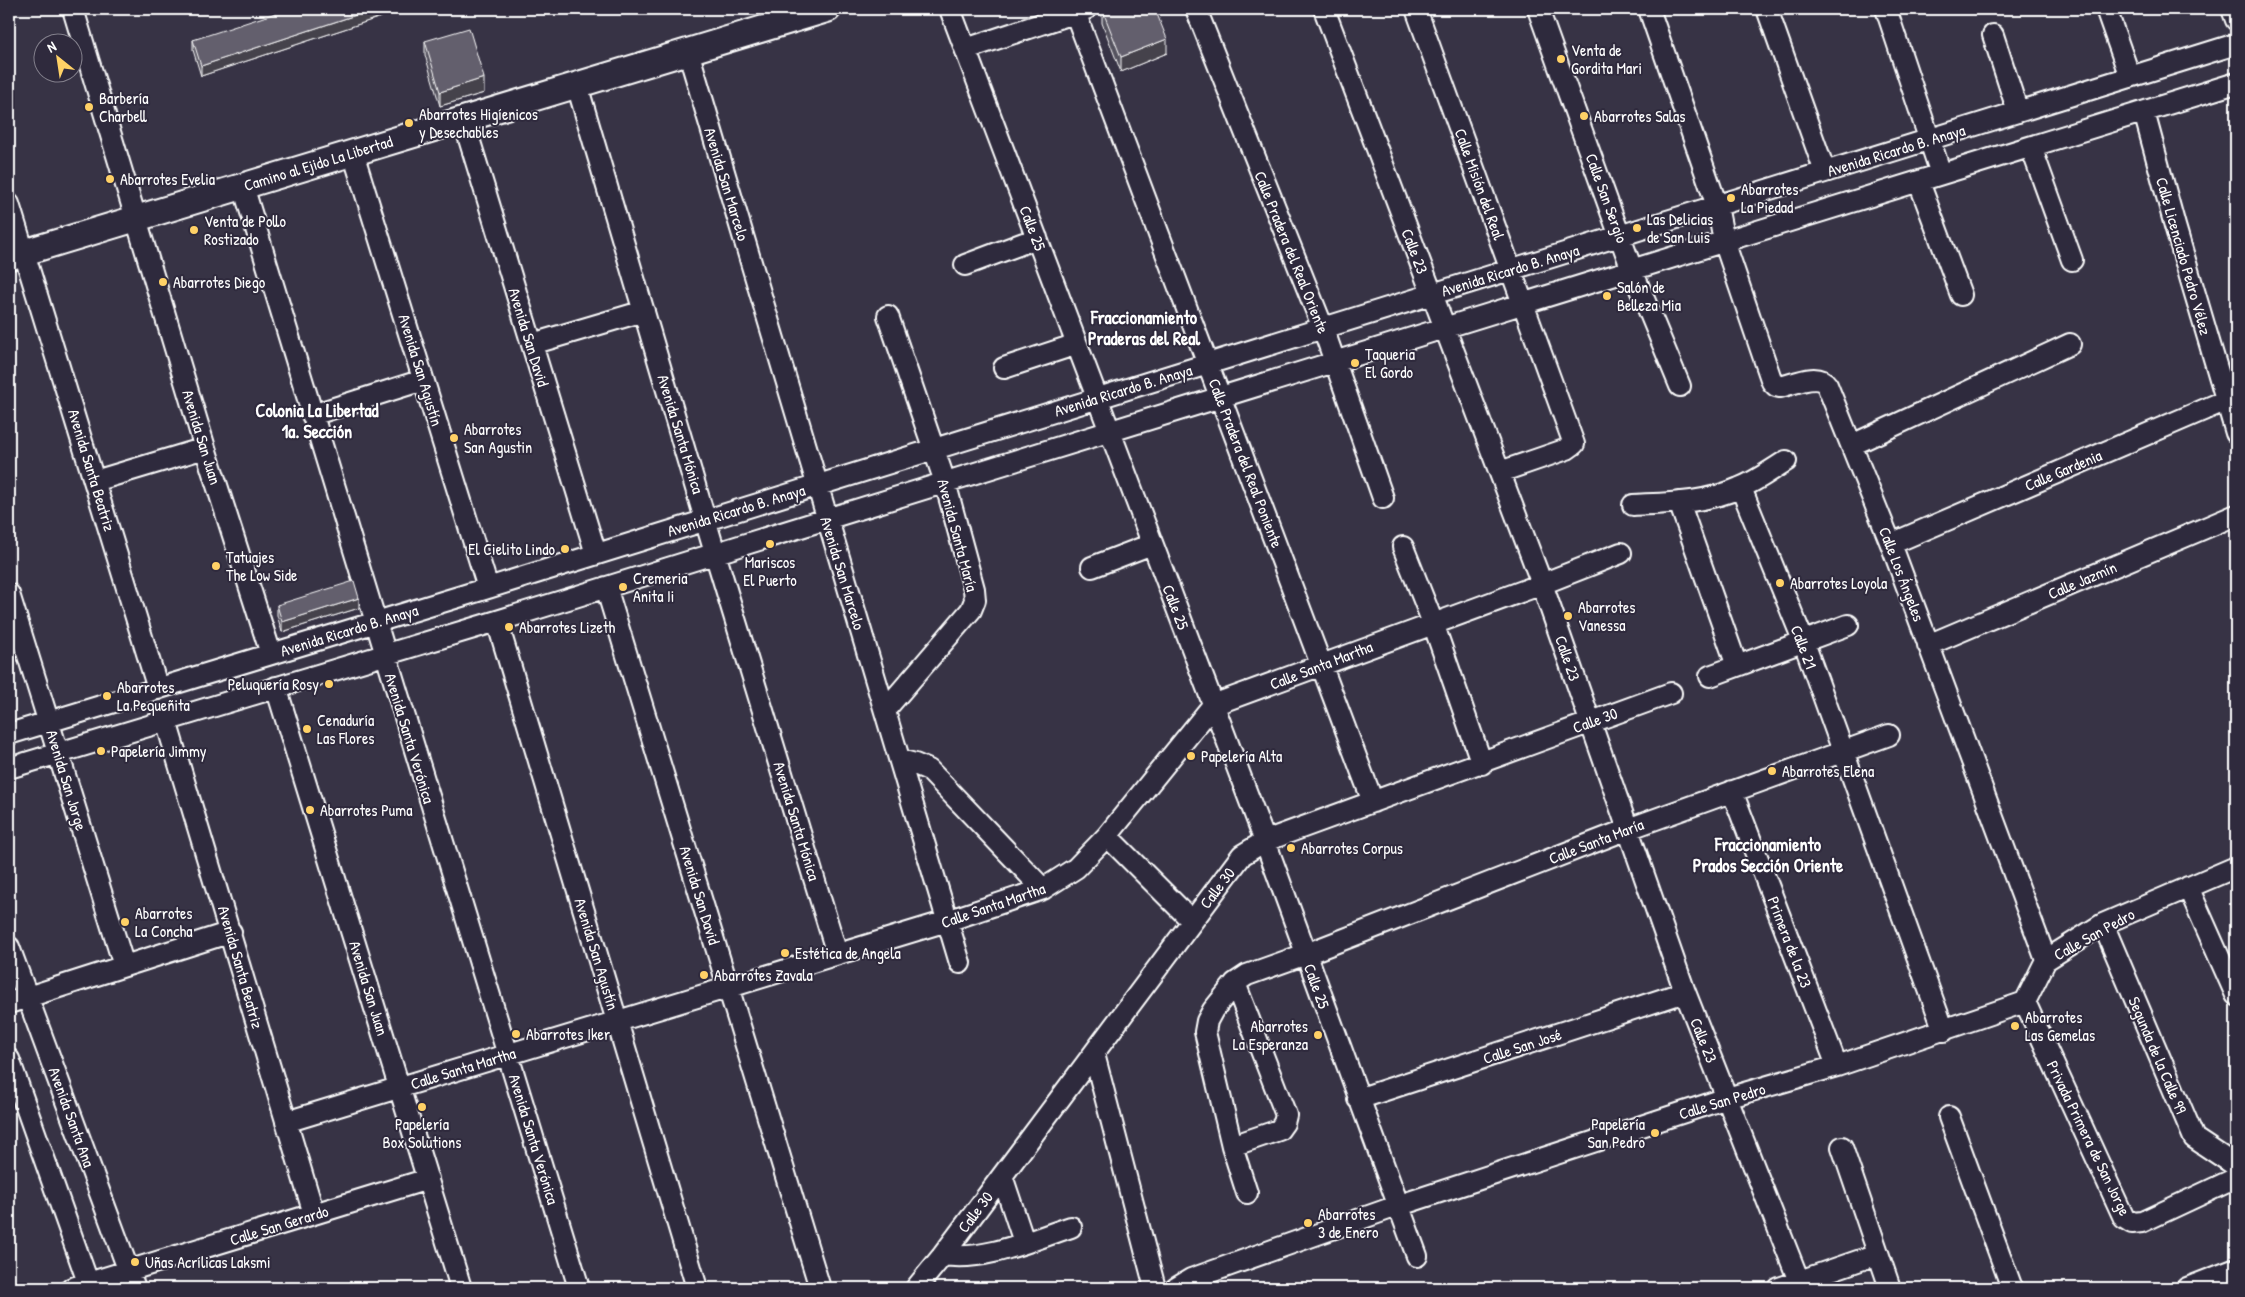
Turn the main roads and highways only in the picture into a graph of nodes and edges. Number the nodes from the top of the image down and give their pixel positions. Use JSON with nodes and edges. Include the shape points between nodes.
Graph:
{"nodes":[{"id":1,"x":820,"y":10,"type":"edge"},
{"id":2,"x":16,"y":255,"type":"edge"}],
"edges":[{"from":1,"to":2,"type":"main road","name":"Camino al Ejido La Libertad"}]}
